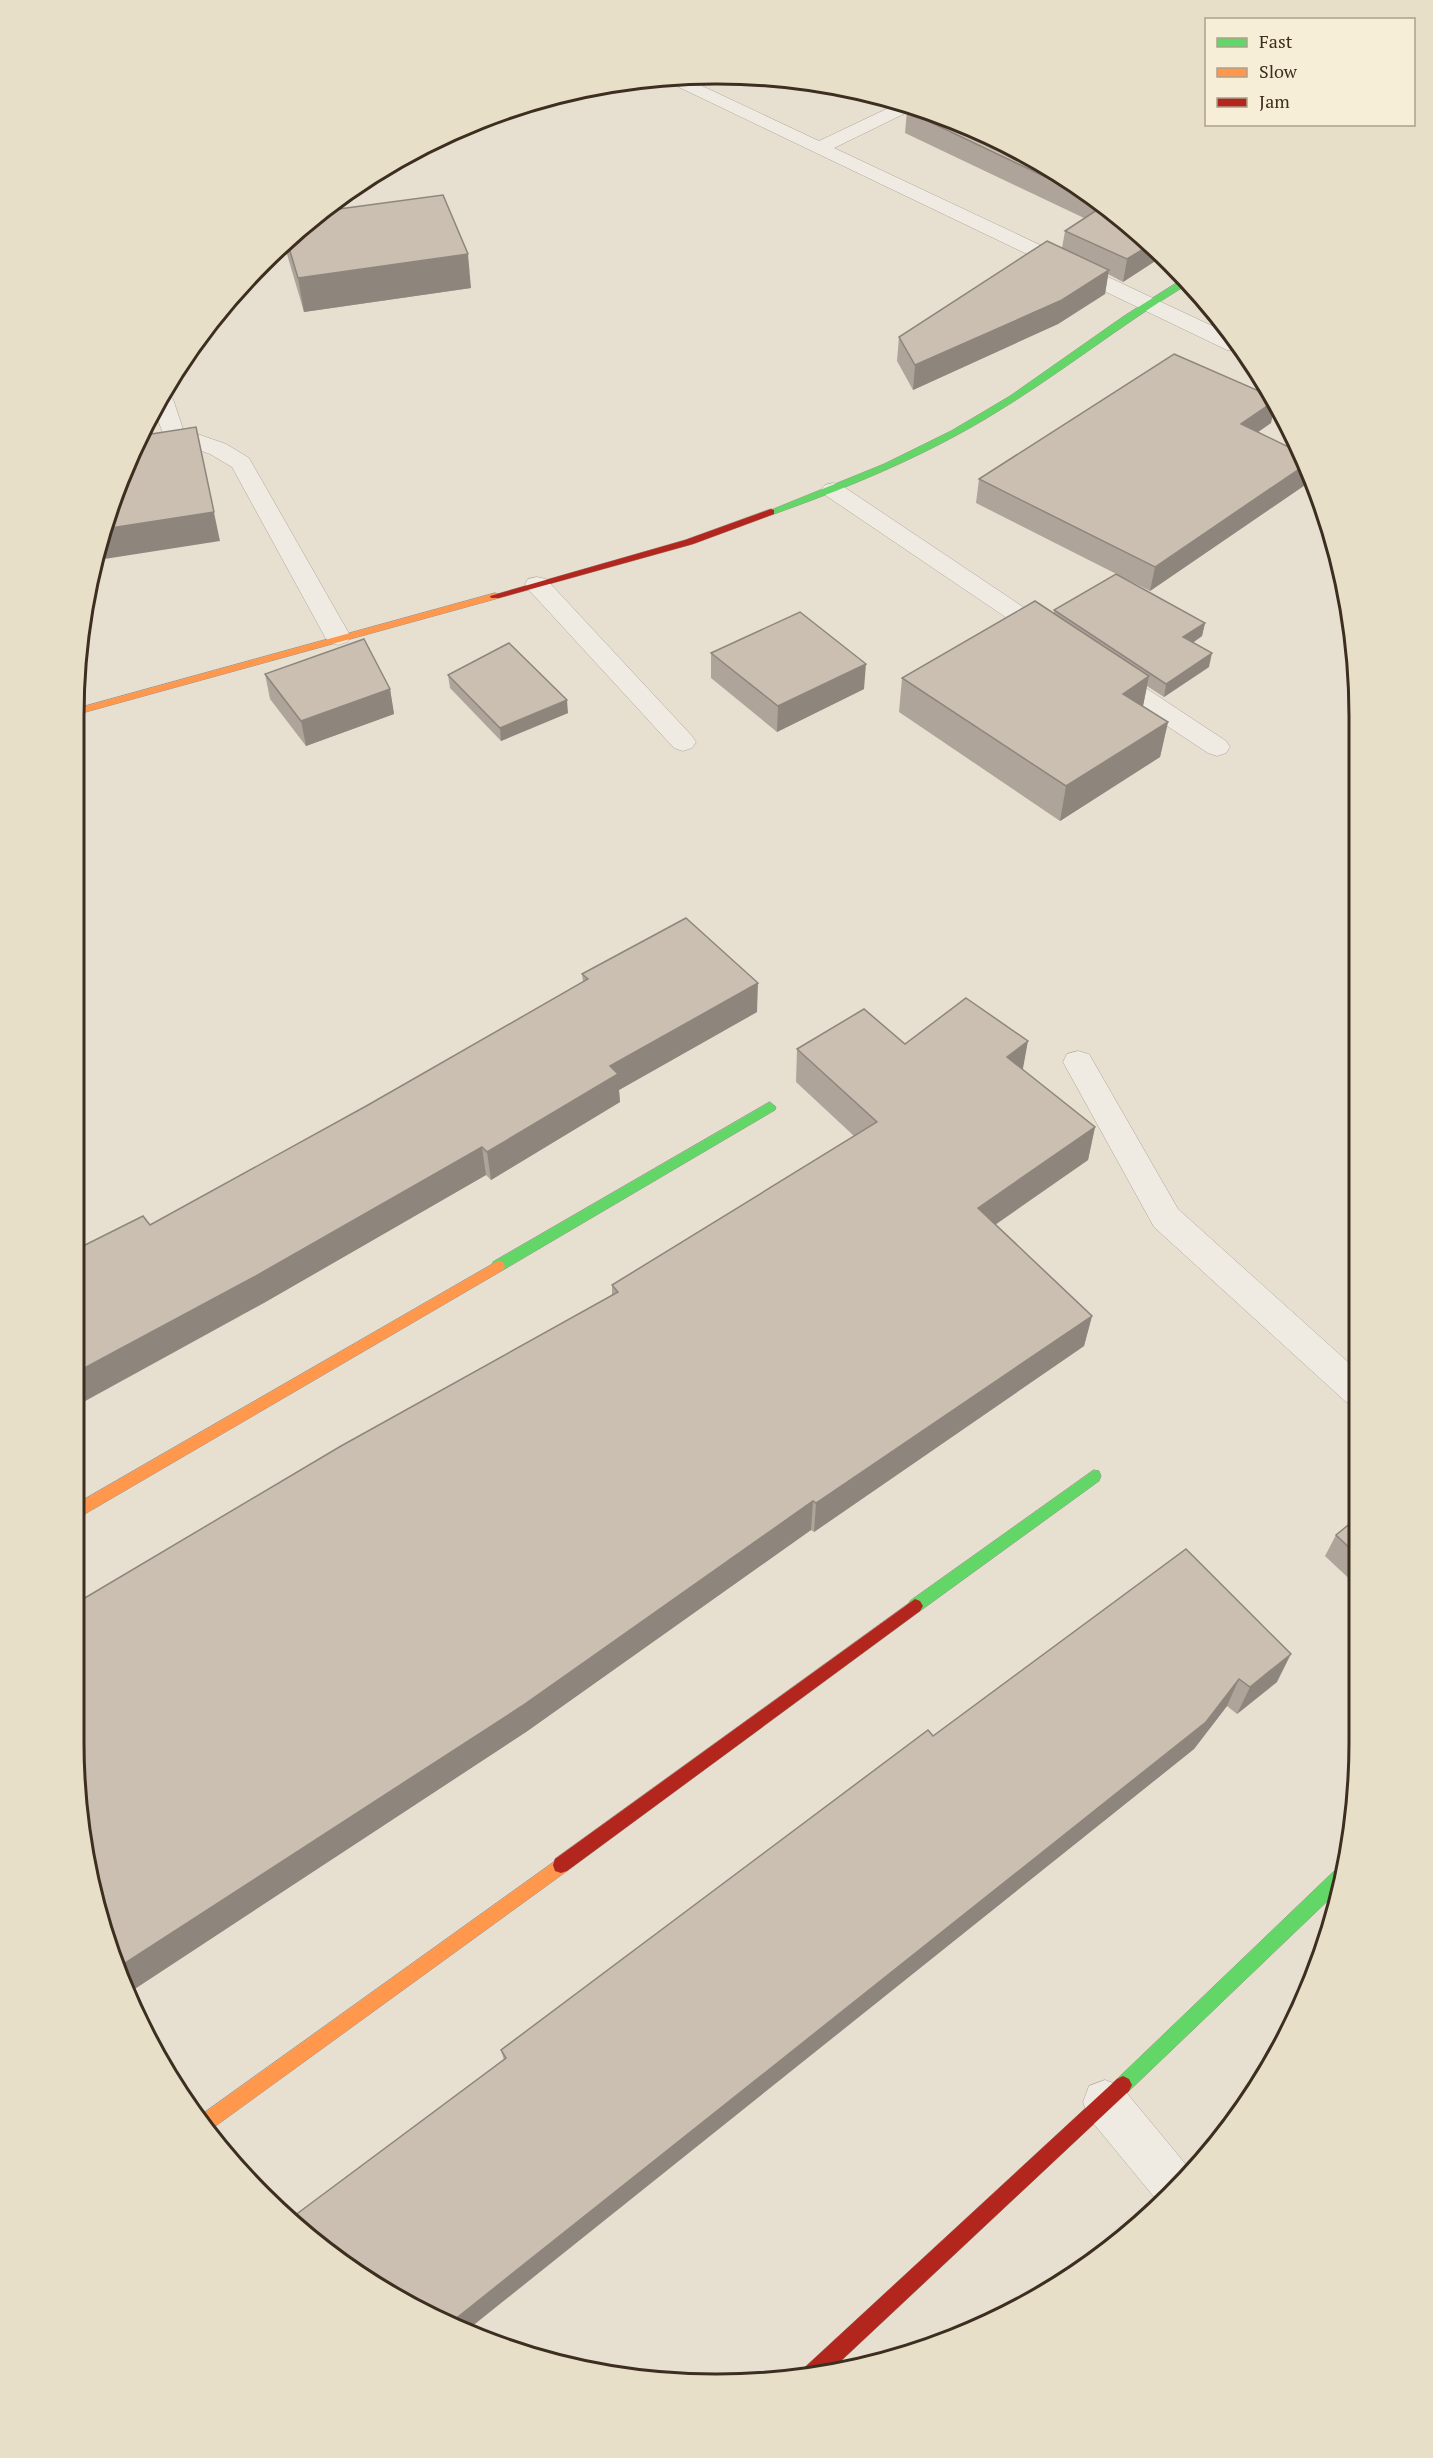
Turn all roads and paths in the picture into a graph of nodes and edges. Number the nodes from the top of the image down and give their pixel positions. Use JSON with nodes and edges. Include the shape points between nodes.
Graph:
{"nodes":[{"id":1,"x":685,"y":85,"type":"edge"},
{"id":2,"x":897,"y":111,"type":"edge"},
{"id":3,"x":819,"y":148,"type":"junction"},
{"id":4,"x":1179,"y":285,"type":"edge"},
{"id":5,"x":1146,"y":304,"type":"junction"},
{"id":6,"x":1224,"y":340,"type":"edge"},
{"id":7,"x":165,"y":407,"type":"edge"},
{"id":8,"x":833,"y":490,"type":"junction"},
{"id":9,"x":537,"y":584,"type":"junction"},
{"id":10,"x":338,"y":637,"type":"junction"},
{"id":11,"x":84,"y":709,"type":"edge"},
{"id":12,"x":683,"y":742,"type":"dead end"},
{"id":13,"x":1217,"y":747,"type":"dead end"},
{"id":14,"x":1078,"y":1062,"type":"dead end"},
{"id":15,"x":770,"y":1107,"type":"dead end"},
{"id":16,"x":1349,"y":1384,"type":"edge"},
{"id":17,"x":1094,"y":1476,"type":"dead end"},
{"id":18,"x":84,"y":1507,"type":"edge"},
{"id":19,"x":1332,"y":1885,"type":"edge"},
{"id":20,"x":1105,"y":2102,"type":"junction"},
{"id":21,"x":210,"y":2120,"type":"edge"},
{"id":22,"x":1171,"y":2182,"type":"edge"},
{"id":23,"x":820,"y":2365,"type":"edge"}],
"edges":[{"from":1,"to":3,"type":"street"},
{"from":2,"to":3,"type":"street"},
{"from":3,"to":5,"type":"street"},
{"from":4,"to":5,"type":"street"},
{"from":5,"to":6,"type":"street"},
{"from":5,"to":8,"type":"street","via":[[1071,360],[955,433]]},
{"from":7,"to":10,"type":"street","via":[[174,433],[231,453],[242,463]]},
{"from":8,"to":9,"type":"street","via":[[689,542]]},
{"from":8,"to":13,"type":"street"},
{"from":9,"to":10,"type":"street"},
{"from":9,"to":12,"type":"street"},
{"from":10,"to":11,"type":"street"},
{"from":14,"to":16,"type":"street","via":[[1166,1218]]},
{"from":15,"to":18,"type":"street"},
{"from":17,"to":21,"type":"street"},
{"from":19,"to":20,"type":"street"},
{"from":20,"to":22,"type":"street"},
{"from":20,"to":23,"type":"street"}]}
